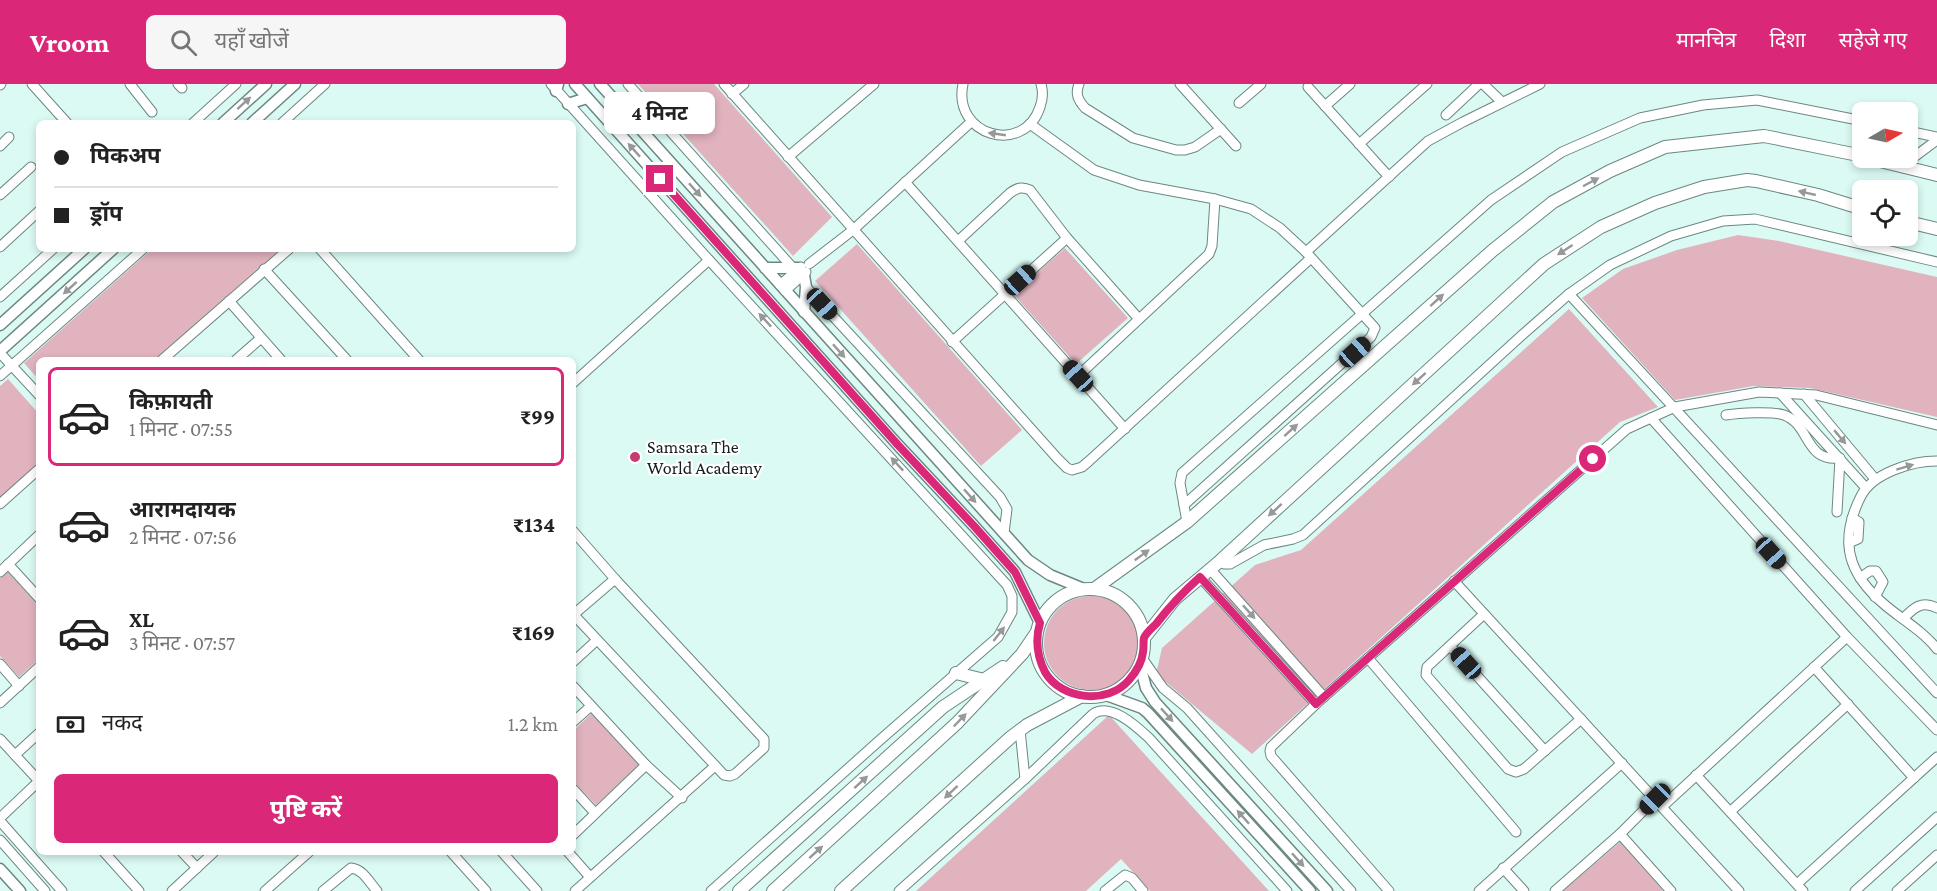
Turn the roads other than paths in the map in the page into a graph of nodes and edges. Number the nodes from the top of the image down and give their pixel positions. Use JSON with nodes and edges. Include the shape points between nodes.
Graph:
{"nodes":[{"id":1,"x":32,"y":84,"type":"edge"},
{"id":2,"x":130,"y":84,"type":"edge"},
{"id":3,"x":236,"y":84,"type":"edge"},
{"id":4,"x":266,"y":84,"type":"edge"},
{"id":5,"x":295,"y":84,"type":"edge"},
{"id":6,"x":325,"y":84,"type":"edge"},
{"id":7,"x":575,"y":84,"type":"edge"},
{"id":8,"x":600,"y":84,"type":"edge"},
{"id":9,"x":628,"y":84,"type":"edge"},
{"id":10,"x":724,"y":84,"type":"edge"},
{"id":11,"x":744,"y":84,"type":"edge"},
{"id":12,"x":874,"y":84,"type":"edge"},
{"id":13,"x":963,"y":84,"type":"edge"},
{"id":14,"x":1041,"y":84,"type":"edge"},
{"id":15,"x":1079,"y":84,"type":"edge"},
{"id":16,"x":1180,"y":84,"type":"edge"},
{"id":17,"x":1350,"y":84,"type":"edge"},
{"id":18,"x":1426,"y":84,"type":"edge"},
{"id":19,"x":1481,"y":84,"type":"edge"},
{"id":20,"x":1540,"y":84,"type":"edge"},
{"id":21,"x":1259,"y":85,"type":"edge"},
{"id":22,"x":555,"y":86,"type":"edge"},
{"id":23,"x":1308,"y":87,"type":"dead end"},
{"id":24,"x":732,"y":94,"type":"junction"},
{"id":25,"x":587,"y":98,"type":"junction"},
{"id":26,"x":1502,"y":102,"type":"junction"},
{"id":27,"x":1239,"y":103,"type":"dead end"},
{"id":28,"x":568,"y":104,"type":"junction"},
{"id":29,"x":1325,"y":106,"type":"junction"},
{"id":30,"x":152,"y":112,"type":"dead end"},
{"id":31,"x":1446,"y":115,"type":"dead end"},
{"id":32,"x":1852,"y":119,"type":"edge"},
{"id":33,"x":64,"y":120,"type":"edge"},
{"id":34,"x":196,"y":120,"type":"edge"},
{"id":35,"x":226,"y":120,"type":"edge"},
{"id":36,"x":255,"y":120,"type":"edge"},
{"id":37,"x":285,"y":120,"type":"edge"},
{"id":38,"x":971,"y":122,"type":"junction"},
{"id":39,"x":1030,"y":124,"type":"junction"},
{"id":40,"x":1221,"y":129,"type":"junction"},
{"id":41,"x":1918,"y":134,"type":"edge"},
{"id":42,"x":9,"y":138,"type":"dead end"},
{"id":43,"x":1937,"y":139,"type":"edge"},
{"id":44,"x":1359,"y":144,"type":"junction"},
{"id":45,"x":0,"y":146,"type":"edge"},
{"id":46,"x":1236,"y":146,"type":"dead end"},
{"id":47,"x":1852,"y":154,"type":"edge"},
{"id":48,"x":1918,"y":154,"type":"edge"},
{"id":49,"x":788,"y":157,"type":"junction"},
{"id":50,"x":31,"y":167,"type":"dead end"},
{"id":51,"x":1910,"y":168,"type":"edge"},
{"id":52,"x":1937,"y":175,"type":"edge"},
{"id":53,"x":1389,"y":177,"type":"junction"},
{"id":54,"x":905,"y":182,"type":"junction"},
{"id":55,"x":0,"y":195,"type":"edge"},
{"id":56,"x":1215,"y":199,"type":"junction"},
{"id":57,"x":1852,"y":205,"type":"edge"},
{"id":58,"x":36,"y":214,"type":"edge"},
{"id":59,"x":1918,"y":224,"type":"edge"},
{"id":60,"x":1937,"y":229,"type":"edge"},
{"id":61,"x":853,"y":230,"type":"junction"},
{"id":62,"x":1067,"y":238,"type":"junction"},
{"id":63,"x":958,"y":241,"type":"junction"},
{"id":64,"x":0,"y":247,"type":"edge"},
{"id":65,"x":49,"y":252,"type":"edge"},
{"id":66,"x":81,"y":252,"type":"edge"},
{"id":67,"x":110,"y":252,"type":"edge"},
{"id":68,"x":140,"y":252,"type":"edge"},
{"id":69,"x":285,"y":252,"type":"edge"},
{"id":70,"x":323,"y":252,"type":"edge"},
{"id":71,"x":1309,"y":255,"type":"junction"},
{"id":72,"x":709,"y":260,"type":"junction"},
{"id":73,"x":1937,"y":262,"type":"edge"},
{"id":74,"x":765,"y":268,"type":"junction"},
{"id":75,"x":264,"y":269,"type":"junction"},
{"id":76,"x":802,"y":273,"type":"junction"},
{"id":77,"x":783,"y":288,"type":"junction"},
{"id":78,"x":1005,"y":294,"type":"junction"},
{"id":79,"x":1569,"y":294,"type":"junction"},
{"id":80,"x":0,"y":297,"type":"edge"},
{"id":81,"x":229,"y":301,"type":"junction"},
{"id":82,"x":804,"y":312,"type":"junction"},
{"id":83,"x":1362,"y":313,"type":"junction"},
{"id":84,"x":1139,"y":319,"type":"junction"},
{"id":85,"x":0,"y":325,"type":"edge"},
{"id":86,"x":261,"y":338,"type":"junction"},
{"id":87,"x":952,"y":342,"type":"junction"},
{"id":88,"x":0,"y":352,"type":"edge"},
{"id":89,"x":165,"y":357,"type":"edge"},
{"id":90,"x":239,"y":357,"type":"edge"},
{"id":91,"x":277,"y":357,"type":"edge"},
{"id":92,"x":344,"y":357,"type":"edge"},
{"id":93,"x":416,"y":357,"type":"edge"},
{"id":94,"x":12,"y":365,"type":"junction"},
{"id":95,"x":0,"y":376,"type":"edge"},
{"id":96,"x":1078,"y":376,"type":"junction"},
{"id":97,"x":576,"y":380,"type":"edge"},
{"id":98,"x":36,"y":391,"type":"edge"},
{"id":99,"x":1780,"y":393,"type":"junction"},
{"id":100,"x":1804,"y":394,"type":"junction"},
{"id":101,"x":1675,"y":407,"type":"junction"},
{"id":102,"x":1726,"y":415,"type":"dead end"},
{"id":103,"x":1651,"y":418,"type":"junction"},
{"id":104,"x":1937,"y":425,"type":"edge"},
{"id":105,"x":1125,"y":429,"type":"junction"},
{"id":106,"x":1840,"y":458,"type":"junction"},
{"id":107,"x":1937,"y":461,"type":"edge"},
{"id":108,"x":36,"y":472,"type":"edge"},
{"id":109,"x":1875,"y":479,"type":"junction"},
{"id":110,"x":1866,"y":488,"type":"junction"},
{"id":111,"x":0,"y":504,"type":"edge"},
{"id":112,"x":1184,"y":505,"type":"junction"},
{"id":113,"x":1837,"y":512,"type":"dead end"},
{"id":114,"x":1187,"y":522,"type":"junction"},
{"id":115,"x":1004,"y":533,"type":"junction"},
{"id":116,"x":576,"y":534,"type":"edge"},
{"id":117,"x":984,"y":536,"type":"junction"},
{"id":118,"x":36,"y":538,"type":"edge"},
{"id":119,"x":965,"y":538,"type":"junction"},
{"id":120,"x":8,"y":564,"type":"junction"},
{"id":121,"x":1210,"y":569,"type":"junction"},
{"id":122,"x":0,"y":572,"type":"edge"},
{"id":123,"x":1860,"y":578,"type":"junction"},
{"id":124,"x":615,"y":579,"type":"junction"},
{"id":125,"x":1454,"y":581,"type":"junction"},
{"id":126,"x":1089,"y":589,"type":"junction"},
{"id":127,"x":36,"y":595,"type":"edge"},
{"id":128,"x":1875,"y":597,"type":"junction"},
{"id":129,"x":1937,"y":608,"type":"edge"},
{"id":130,"x":576,"y":613,"type":"edge"},
{"id":131,"x":1484,"y":614,"type":"junction"},
{"id":132,"x":576,"y":617,"type":"edge"},
{"id":133,"x":1903,"y":619,"type":"junction"},
{"id":134,"x":1039,"y":628,"type":"junction"},
{"id":135,"x":1846,"y":637,"type":"junction"},
{"id":136,"x":1144,"y":638,"type":"junction"},
{"id":137,"x":597,"y":640,"type":"junction"},
{"id":138,"x":1450,"y":646,"type":"junction"},
{"id":139,"x":1937,"y":649,"type":"edge"},
{"id":140,"x":1022,"y":654,"type":"junction"},
{"id":141,"x":1368,"y":658,"type":"junction"},
{"id":142,"x":576,"y":659,"type":"edge"},
{"id":143,"x":1141,"y":662,"type":"junction"},
{"id":144,"x":0,"y":664,"type":"edge"},
{"id":145,"x":1814,"y":667,"type":"junction"},
{"id":146,"x":36,"y":670,"type":"edge"},
{"id":147,"x":956,"y":673,"type":"junction"},
{"id":148,"x":984,"y":680,"type":"junction"},
{"id":149,"x":19,"y":686,"type":"junction"},
{"id":150,"x":576,"y":689,"type":"edge"},
{"id":151,"x":1937,"y":693,"type":"edge"},
{"id":152,"x":1106,"y":694,"type":"junction"},
{"id":153,"x":1082,"y":696,"type":"junction"},
{"id":154,"x":1324,"y":697,"type":"junction"},
{"id":155,"x":0,"y":703,"type":"edge"},
{"id":156,"x":1316,"y":704,"type":"junction"},
{"id":157,"x":1848,"y":704,"type":"junction"},
{"id":158,"x":591,"y":706,"type":"junction"},
{"id":159,"x":576,"y":719,"type":"edge"},
{"id":160,"x":1581,"y":719,"type":"junction"},
{"id":161,"x":1020,"y":730,"type":"junction"},
{"id":162,"x":1937,"y":730,"type":"edge"},
{"id":163,"x":36,"y":736,"type":"edge"},
{"id":164,"x":0,"y":739,"type":"edge"},
{"id":165,"x":1545,"y":751,"type":"junction"},
{"id":166,"x":15,"y":755,"type":"junction"},
{"id":167,"x":1937,"y":758,"type":"edge"},
{"id":168,"x":1622,"y":764,"type":"junction"},
{"id":169,"x":646,"y":765,"type":"junction"},
{"id":170,"x":715,"y":766,"type":"junction"},
{"id":171,"x":1696,"y":774,"type":"junction"},
{"id":172,"x":36,"y":778,"type":"edge"},
{"id":173,"x":1914,"y":778,"type":"junction"},
{"id":174,"x":1025,"y":779,"type":"junction"},
{"id":175,"x":36,"y":784,"type":"edge"},
{"id":176,"x":576,"y":792,"type":"edge"},
{"id":177,"x":682,"y":798,"type":"junction"},
{"id":178,"x":1655,"y":799,"type":"junction"},
{"id":179,"x":1662,"y":807,"type":"junction"},
{"id":180,"x":1731,"y":811,"type":"junction"},
{"id":181,"x":595,"y":813,"type":"junction"},
{"id":182,"x":1937,"y":817,"type":"edge"},
{"id":183,"x":0,"y":820,"type":"edge"},
{"id":184,"x":1516,"y":832,"type":"dead end"},
{"id":185,"x":576,"y":833,"type":"edge"},
{"id":186,"x":1620,"y":834,"type":"junction"},
{"id":187,"x":0,"y":840,"type":"edge"},
{"id":188,"x":107,"y":855,"type":"edge"},
{"id":189,"x":185,"y":855,"type":"edge"},
{"id":190,"x":211,"y":855,"type":"edge"},
{"id":191,"x":306,"y":855,"type":"edge"},
{"id":192,"x":454,"y":855,"type":"edge"},
{"id":193,"x":505,"y":855,"type":"edge"},
{"id":194,"x":571,"y":855,"type":"edge"},
{"id":195,"x":1937,"y":855,"type":"edge"},
{"id":196,"x":197,"y":868,"type":"junction"},
{"id":197,"x":1503,"y":868,"type":"junction"},
{"id":198,"x":0,"y":869,"type":"edge"},
{"id":199,"x":590,"y":877,"type":"junction"},
{"id":200,"x":1800,"y":888,"type":"edge"},
{"id":201,"x":20,"y":891,"type":"edge"},
{"id":202,"x":45,"y":891,"type":"edge"},
{"id":203,"x":62,"y":891,"type":"edge"},
{"id":204,"x":140,"y":891,"type":"edge"},
{"id":205,"x":172,"y":891,"type":"edge"},
{"id":206,"x":265,"y":891,"type":"edge"},
{"id":207,"x":323,"y":891,"type":"edge"},
{"id":208,"x":377,"y":891,"type":"edge"},
{"id":209,"x":486,"y":891,"type":"edge"},
{"id":210,"x":537,"y":891,"type":"edge"},
{"id":211,"x":575,"y":891,"type":"edge"},
{"id":212,"x":711,"y":891,"type":"edge"},
{"id":213,"x":739,"y":891,"type":"edge"},
{"id":214,"x":773,"y":891,"type":"edge"},
{"id":215,"x":842,"y":891,"type":"edge"},
{"id":216,"x":899,"y":891,"type":"edge"},
{"id":217,"x":1106,"y":891,"type":"edge"},
{"id":218,"x":1143,"y":891,"type":"edge"},
{"id":219,"x":1287,"y":891,"type":"edge"},
{"id":220,"x":1310,"y":891,"type":"edge"},
{"id":221,"x":1327,"y":891,"type":"edge"},
{"id":222,"x":1351,"y":891,"type":"edge"},
{"id":223,"x":1389,"y":891,"type":"edge"},
{"id":224,"x":1479,"y":891,"type":"edge"},
{"id":225,"x":1524,"y":891,"type":"edge"},
{"id":226,"x":1555,"y":891,"type":"edge"},
{"id":227,"x":1670,"y":891,"type":"edge"},
{"id":228,"x":1739,"y":891,"type":"edge"},
{"id":229,"x":1855,"y":891,"type":"edge"},
{"id":230,"x":1897,"y":891,"type":"edge"}],
"edges":[{"from":1,"to":33,"type":"street"},
{"from":2,"to":30,"type":"street"},
{"from":3,"to":34,"type":"street"},
{"from":35,"to":4,"type":"street","one_way":true},
{"from":5,"to":36,"type":"street"},
{"from":6,"to":37,"type":"street"},
{"from":7,"to":25,"type":"street"},
{"from":8,"to":74,"type":"street","one_way":true},
{"from":9,"to":76,"type":"street"},
{"from":10,"to":24,"type":"street"},
{"from":11,"to":24,"type":"street"},
{"from":12,"to":49,"type":"street"},
{"from":13,"to":38,"type":"street","via":[[961,99]]},
{"from":14,"to":39,"type":"street","via":[[1042,102]]},
{"from":15,"to":40,"type":"street","via":[[1076,90],[1085,108],[1133,138],[1185,150]]},
{"from":16,"to":40,"type":"street"},
{"from":17,"to":29,"type":"street"},
{"from":18,"to":44,"type":"street"},
{"from":19,"to":26,"type":"street"},
{"from":19,"to":31,"type":"street"},
{"from":20,"to":26,"type":"street"},
{"from":21,"to":27,"type":"street"},
{"from":22,"to":28,"type":"street"},
{"from":23,"to":29,"type":"street"},
{"from":24,"to":49,"type":"street"},
{"from":25,"to":28,"type":"street"},
{"from":117,"to":25,"type":"street","one_way":true},
{"from":26,"to":53,"type":"street","via":[[1428,141]]},
{"from":28,"to":72,"type":"street"},
{"from":29,"to":44,"type":"street"},
{"from":32,"to":83,"type":"street","via":[[1757,100],[1703,105],[1640,118],[1562,152],[1491,200]]},
{"from":39,"to":38,"type":"street","one_way":true,"via":[[1013,133],[994,135]]},
{"from":38,"to":54,"type":"street"},
{"from":39,"to":56,"type":"street","via":[[1094,170],[1138,185]]},
{"from":40,"to":46,"type":"street"},
{"from":41,"to":43,"type":"street"},
{"from":42,"to":45,"type":"street"},
{"from":43,"to":48,"type":"street"},
{"from":44,"to":53,"type":"street"},
{"from":114,"to":47,"type":"main road","one_way":true,"via":[[1492,251],[1553,202],[1665,147],[1764,136]]},
{"from":49,"to":61,"type":"street"},
{"from":50,"to":55,"type":"street"},
{"from":51,"to":52,"type":"main road"},
{"from":53,"to":71,"type":"street"},
{"from":54,"to":61,"type":"street"},
{"from":54,"to":63,"type":"street"},
{"from":56,"to":71,"type":"street","via":[[1251,209],[1280,228]]},
{"from":56,"to":84,"type":"street","via":[[1211,251]]},
{"from":57,"to":121,"type":"main road","one_way":true,"via":[[1747,180],[1704,187],[1601,227],[1544,264]]},
{"from":58,"to":64,"type":"street"},
{"from":59,"to":60,"type":"main road"},
{"from":61,"to":76,"type":"street"},
{"from":61,"to":87,"type":"street"},
{"from":62,"to":63,"type":"street","via":[[1030,190],[1020,187]]},
{"from":62,"to":78,"type":"street"},
{"from":62,"to":84,"type":"street"},
{"from":63,"to":78,"type":"street"},
{"from":65,"to":80,"type":"street"},
{"from":66,"to":85,"type":"street"},
{"from":67,"to":88,"type":"street","one_way":true},
{"from":68,"to":94,"type":"street"},
{"from":69,"to":75,"type":"street"},
{"from":70,"to":93,"type":"street"},
{"from":71,"to":83,"type":"street"},
{"from":71,"to":105,"type":"street"},
{"from":72,"to":97,"type":"street"},
{"from":119,"to":72,"type":"street","one_way":true},
{"from":73,"to":79,"type":"street","via":[[1764,220],[1731,220],[1671,236],[1610,265]]},
{"from":74,"to":76,"type":"street"},
{"from":74,"to":77,"type":"street"},
{"from":75,"to":81,"type":"street"},
{"from":75,"to":92,"type":"street"},
{"from":76,"to":77,"type":"street"},
{"from":76,"to":82,"type":"street"},
{"from":76,"to":115,"type":"street","via":[[1000,497],[1007,509]]},
{"from":77,"to":82,"type":"street"},
{"from":78,"to":87,"type":"street"},
{"from":78,"to":96,"type":"street"},
{"from":79,"to":101,"type":"street"},
{"from":79,"to":121,"type":"street","via":[[1303,535],[1264,545],[1230,564]]},
{"from":81,"to":86,"type":"street"},
{"from":81,"to":89,"type":"street"},
{"from":82,"to":115,"type":"street","one_way":true},
{"from":83,"to":112,"type":"street","via":[[1182,473]]},
{"from":83,"to":112,"type":"street","via":[[1375,328],[1371,337]]},
{"from":84,"to":96,"type":"street"},
{"from":86,"to":90,"type":"street"},
{"from":86,"to":91,"type":"street"},
{"from":87,"to":105,"type":"street","via":[[1067,468],[1082,467]]},
{"from":88,"to":94,"type":"street"},
{"from":94,"to":95,"type":"street"},
{"from":94,"to":98,"type":"street"},
{"from":96,"to":105,"type":"street"},
{"from":99,"to":100,"type":"street"},
{"from":99,"to":101,"type":"street"},
{"from":99,"to":106,"type":"street"},
{"from":100,"to":104,"type":"street"},
{"from":100,"to":109,"type":"street","one_way":true},
{"from":101,"to":103,"type":"street"},
{"from":101,"to":151,"type":"street"},
{"from":102,"to":106,"type":"street","via":[[1783,414],[1797,423],[1819,455],[1829,460]]},
{"from":103,"to":125,"type":"street","via":[[1627,429]]},
{"from":103,"to":135,"type":"street"},
{"from":106,"to":110,"type":"street"},
{"from":106,"to":113,"type":"street"},
{"from":109,"to":107,"type":"street","one_way":true,"via":[[1901,467]]},
{"from":108,"to":111,"type":"street"},
{"from":109,"to":110,"type":"street"},
{"from":110,"to":123,"type":"street","via":[[1852,518],[1859,522],[1858,539],[1849,543]]},
{"from":112,"to":114,"type":"street"},
{"from":126,"to":114,"type":"main road","one_way":true},
{"from":115,"to":126,"type":"street","via":[[1028,560],[1050,575]]},
{"from":116,"to":124,"type":"street"},
{"from":117,"to":119,"type":"street"},
{"from":117,"to":134,"type":"street","via":[[1015,572]]},
{"from":118,"to":120,"type":"street"},
{"from":147,"to":119,"type":"street","one_way":true,"via":[[1001,634],[1013,603],[1011,590]]},
{"from":120,"to":122,"type":"street"},
{"from":120,"to":127,"type":"street"},
{"from":121,"to":136,"type":"main road","via":[[1175,599]]},
{"from":121,"to":154,"type":"street","one_way":true},
{"from":121,"to":156,"type":"street"},
{"from":123,"to":128,"type":"street"},
{"from":123,"to":128,"type":"street","via":[[1876,571],[1883,582]]},
{"from":124,"to":130,"type":"street"},
{"from":124,"to":170,"type":"street","via":[[764,739],[764,748],[735,774],[724,775]]},
{"from":125,"to":131,"type":"street"},
{"from":125,"to":141,"type":"street"},
{"from":126,"to":134,"type":"main road","via":[[1058,599]]},
{"from":126,"to":136,"type":"main road","via":[[1120,597],[1135,612]]},
{"from":128,"to":133,"type":"street"},
{"from":129,"to":133,"type":"street","via":[[1918,605]]},
{"from":131,"to":138,"type":"street"},
{"from":131,"to":160,"type":"street"},
{"from":132,"to":137,"type":"street"},
{"from":133,"to":139,"type":"street"},
{"from":134,"to":140,"type":"main road"},
{"from":134,"to":153,"type":"main road","via":[[1037,651],[1046,673],[1056,685]]},
{"from":135,"to":145,"type":"street"},
{"from":135,"to":162,"type":"street"},
{"from":136,"to":143,"type":"main road"},
{"from":137,"to":142,"type":"street"},
{"from":137,"to":170,"type":"street"},
{"from":138,"to":165,"type":"street"},
{"from":138,"to":165,"type":"street","via":[[1427,667],[1426,675],[1495,754],[1516,772]]},
{"from":140,"to":148,"type":"main road"},
{"from":214,"to":140,"type":"main road","one_way":true,"via":[[957,723]]},
{"from":141,"to":154,"type":"street"},
{"from":141,"to":184,"type":"street"},
{"from":143,"to":152,"type":"main road","via":[[1128,681]]},
{"from":143,"to":221,"type":"street","one_way":true,"via":[[1146,688],[1155,702]]},
{"from":143,"to":222,"type":"street"},
{"from":144,"to":149,"type":"street"},
{"from":145,"to":157,"type":"street"},
{"from":145,"to":171,"type":"street"},
{"from":146,"to":149,"type":"street"},
{"from":147,"to":148,"type":"main road"},
{"from":147,"to":212,"type":"street"},
{"from":213,"to":148,"type":"main road","one_way":true,"via":[[943,707]]},
{"from":149,"to":155,"type":"street"},
{"from":150,"to":158,"type":"street"},
{"from":152,"to":153,"type":"main road"},
{"from":220,"to":152,"type":"street","one_way":true,"via":[[1148,713]]},
{"from":153,"to":161,"type":"main road"},
{"from":154,"to":156,"type":"street"},
{"from":156,"to":223,"type":"street","via":[[1271,747],[1270,754]]},
{"from":157,"to":173,"type":"street"},
{"from":157,"to":180,"type":"street"},
{"from":158,"to":159,"type":"street"},
{"from":158,"to":169,"type":"street"},
{"from":160,"to":165,"type":"street"},
{"from":160,"to":168,"type":"street"},
{"from":161,"to":174,"type":"street"},
{"from":161,"to":215,"type":"main road","one_way":true},
{"from":163,"to":166,"type":"street"},
{"from":164,"to":166,"type":"street"},
{"from":166,"to":172,"type":"street"},
{"from":167,"to":173,"type":"street"},
{"from":168,"to":178,"type":"street"},
{"from":168,"to":197,"type":"street"},
{"from":169,"to":177,"type":"street"},
{"from":169,"to":181,"type":"street"},
{"from":170,"to":177,"type":"street"},
{"from":171,"to":179,"type":"street"},
{"from":171,"to":180,"type":"street"},
{"from":173,"to":200,"type":"street"},
{"from":174,"to":216,"type":"street"},
{"from":174,"to":219,"type":"street","via":[[1094,714],[1109,711],[1131,722],[1149,738]]},
{"from":175,"to":183,"type":"street"},
{"from":176,"to":181,"type":"street"},
{"from":177,"to":199,"type":"street"},
{"from":178,"to":179,"type":"street"},
{"from":178,"to":186,"type":"street"},
{"from":179,"to":228,"type":"street"},
{"from":180,"to":200,"type":"street"},
{"from":181,"to":185,"type":"street"},
{"from":182,"to":229,"type":"street"},
{"from":183,"to":203,"type":"street"},
{"from":186,"to":226,"type":"street"},
{"from":186,"to":227,"type":"street"},
{"from":187,"to":202,"type":"street"},
{"from":188,"to":204,"type":"street"},
{"from":189,"to":196,"type":"street"},
{"from":190,"to":196,"type":"street"},
{"from":191,"to":206,"type":"street"},
{"from":192,"to":209,"type":"street"},
{"from":193,"to":210,"type":"street"},
{"from":194,"to":199,"type":"street"},
{"from":195,"to":230,"type":"street"},
{"from":196,"to":205,"type":"street"},
{"from":197,"to":224,"type":"street"},
{"from":197,"to":225,"type":"street"},
{"from":198,"to":201,"type":"street"},
{"from":199,"to":211,"type":"street"},
{"from":207,"to":208,"type":"street","via":[[351,868],[362,872]]},
{"from":217,"to":218,"type":"street","via":[[1125,875]]}]}
